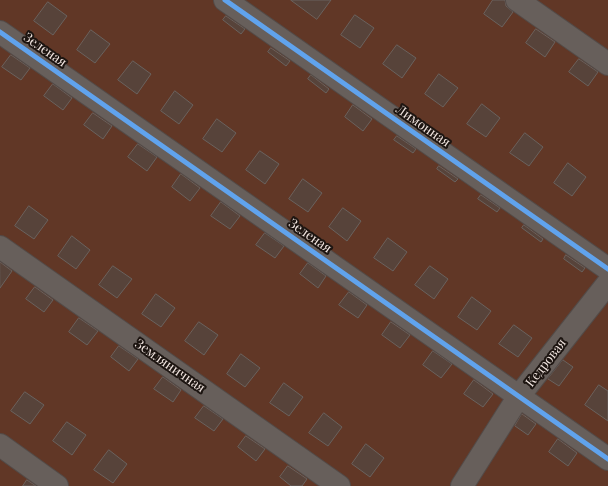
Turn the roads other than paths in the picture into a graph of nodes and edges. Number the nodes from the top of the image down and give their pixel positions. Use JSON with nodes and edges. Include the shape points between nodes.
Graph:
{"nodes":[{"id":1,"x":225,"y":0,"type":"edge"},
{"id":2,"x":517,"y":0,"type":"edge"},
{"id":3,"x":0,"y":32,"type":"edge"},
{"id":4,"x":608,"y":64,"type":"edge"},
{"id":5,"x":0,"y":247,"type":"edge"},
{"id":6,"x":608,"y":269,"type":"edge"},
{"id":7,"x":608,"y":283,"type":"edge"},
{"id":8,"x":519,"y":396,"type":"junction"},
{"id":9,"x":0,"y":445,"type":"edge"},
{"id":10,"x":608,"y":459,"type":"edge"},
{"id":11,"x":57,"y":486,"type":"edge"},
{"id":12,"x":339,"y":486,"type":"edge"},
{"id":13,"x":462,"y":486,"type":"edge"}],
"edges":[{"from":1,"to":6,"type":"street","name":"Лимонная"},
{"from":2,"to":4,"type":"street"},
{"from":3,"to":8,"type":"street","name":"Зеленая"},
{"from":5,"to":12,"type":"street","name":"Земляничная"},
{"from":7,"to":8,"type":"street","name":"Кедровая"},
{"from":8,"to":10,"type":"street","name":"Зеленая"},
{"from":8,"to":13,"type":"street","name":"Кедровая"},
{"from":9,"to":11,"type":"street"}]}
